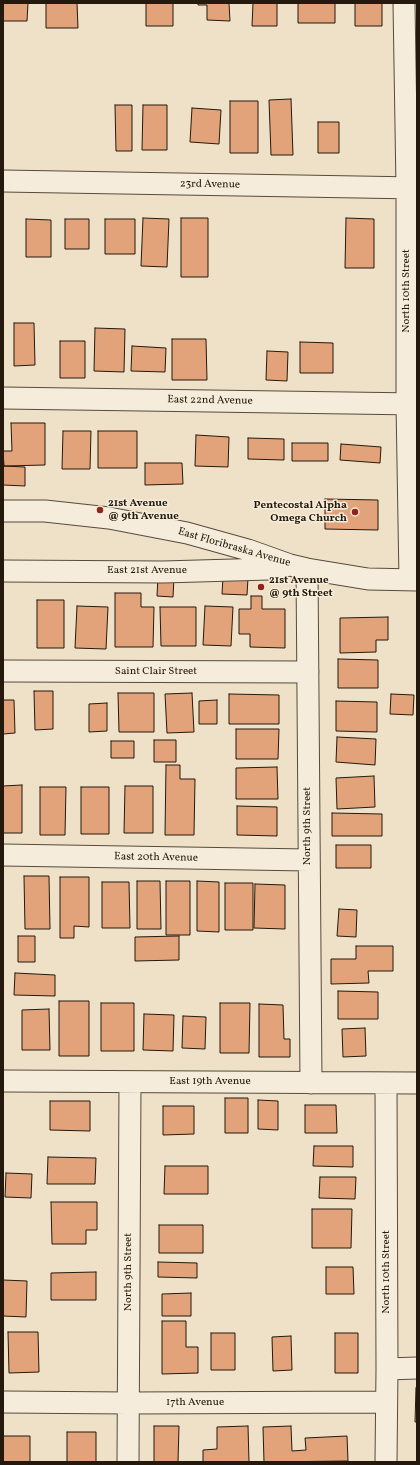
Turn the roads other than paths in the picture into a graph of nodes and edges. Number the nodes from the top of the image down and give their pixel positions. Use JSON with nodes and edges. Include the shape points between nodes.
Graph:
{"nodes":[{"id":1,"x":404,"y":3,"type":"edge"},
{"id":2,"x":3,"y":181,"type":"edge"},
{"id":3,"x":412,"y":188,"type":"edge"},
{"id":4,"x":3,"y":398,"type":"edge"},
{"id":5,"x":412,"y":404,"type":"edge"},
{"id":6,"x":3,"y":511,"type":"edge"},
{"id":7,"x":298,"y":567,"type":"junction"},
{"id":8,"x":3,"y":570,"type":"edge"},
{"id":9,"x":414,"y":580,"type":"edge"},
{"id":10,"x":3,"y":671,"type":"edge"},
{"id":11,"x":308,"y":672,"type":"junction"},
{"id":12,"x":3,"y":855,"type":"edge"},
{"id":13,"x":308,"y":860,"type":"junction"},
{"id":14,"x":3,"y":1081,"type":"edge"},
{"id":15,"x":130,"y":1082,"type":"junction"},
{"id":16,"x":311,"y":1082,"type":"junction"},
{"id":17,"x":386,"y":1083,"type":"junction"},
{"id":18,"x":417,"y":1083,"type":"edge"},
{"id":19,"x":417,"y":1368,"type":"edge"},
{"id":20,"x":387,"y":1369,"type":"junction"},
{"id":21,"x":3,"y":1402,"type":"edge"},
{"id":22,"x":386,"y":1402,"type":"junction"},
{"id":23,"x":128,"y":1403,"type":"junction"},
{"id":24,"x":128,"y":1462,"type":"edge"},
{"id":25,"x":386,"y":1462,"type":"edge"}],
"edges":[{"from":1,"to":3,"type":"street","name":"North 10th Street"},
{"from":2,"to":3,"type":"street","name":"23rd Avenue"},
{"from":3,"to":5,"type":"street","name":"North 10th Street"},
{"from":4,"to":5,"type":"street","name":"East 22nd Avenue"},
{"from":5,"to":9,"type":"street","name":"North 10th Street"},
{"from":6,"to":7,"type":"street","name":"East Floribraska Avenue","via":[[45,511],[109,518],[187,533]]},
{"from":7,"to":8,"type":"street","name":"East 21st Avenue","via":[[163,572]]},
{"from":7,"to":9,"type":"street","name":"East Floribraska Avenue","via":[[368,579]]},
{"from":7,"to":11,"type":"street","name":"North 9th Street"},
{"from":10,"to":11,"type":"street","name":"Saint Clair Street"},
{"from":11,"to":13,"type":"street","name":"North 9th Street"},
{"from":12,"to":13,"type":"street","name":"East 20th Avenue"},
{"from":13,"to":16,"type":"street","name":"North 9th Street"},
{"from":14,"to":15,"type":"street","name":"East 19th Avenue"},
{"from":15,"to":16,"type":"street","name":"East 19th Avenue"},
{"from":15,"to":23,"type":"street","name":"North 9th Street"},
{"from":16,"to":17,"type":"street","name":"East 19th Avenue"},
{"from":17,"to":18,"type":"street","name":"East 19th Avenue"},
{"from":17,"to":20,"type":"street","name":"North 10th Street"},
{"from":19,"to":20,"type":"street"},
{"from":20,"to":22,"type":"street","name":"North 10th Street"},
{"from":21,"to":23,"type":"street","name":"17th Avenue"},
{"from":22,"to":23,"type":"street","name":"17th Avenue"},
{"from":22,"to":25,"type":"street","name":"North 10th Street"},
{"from":23,"to":24,"type":"street","name":"North 9th Street"}]}
